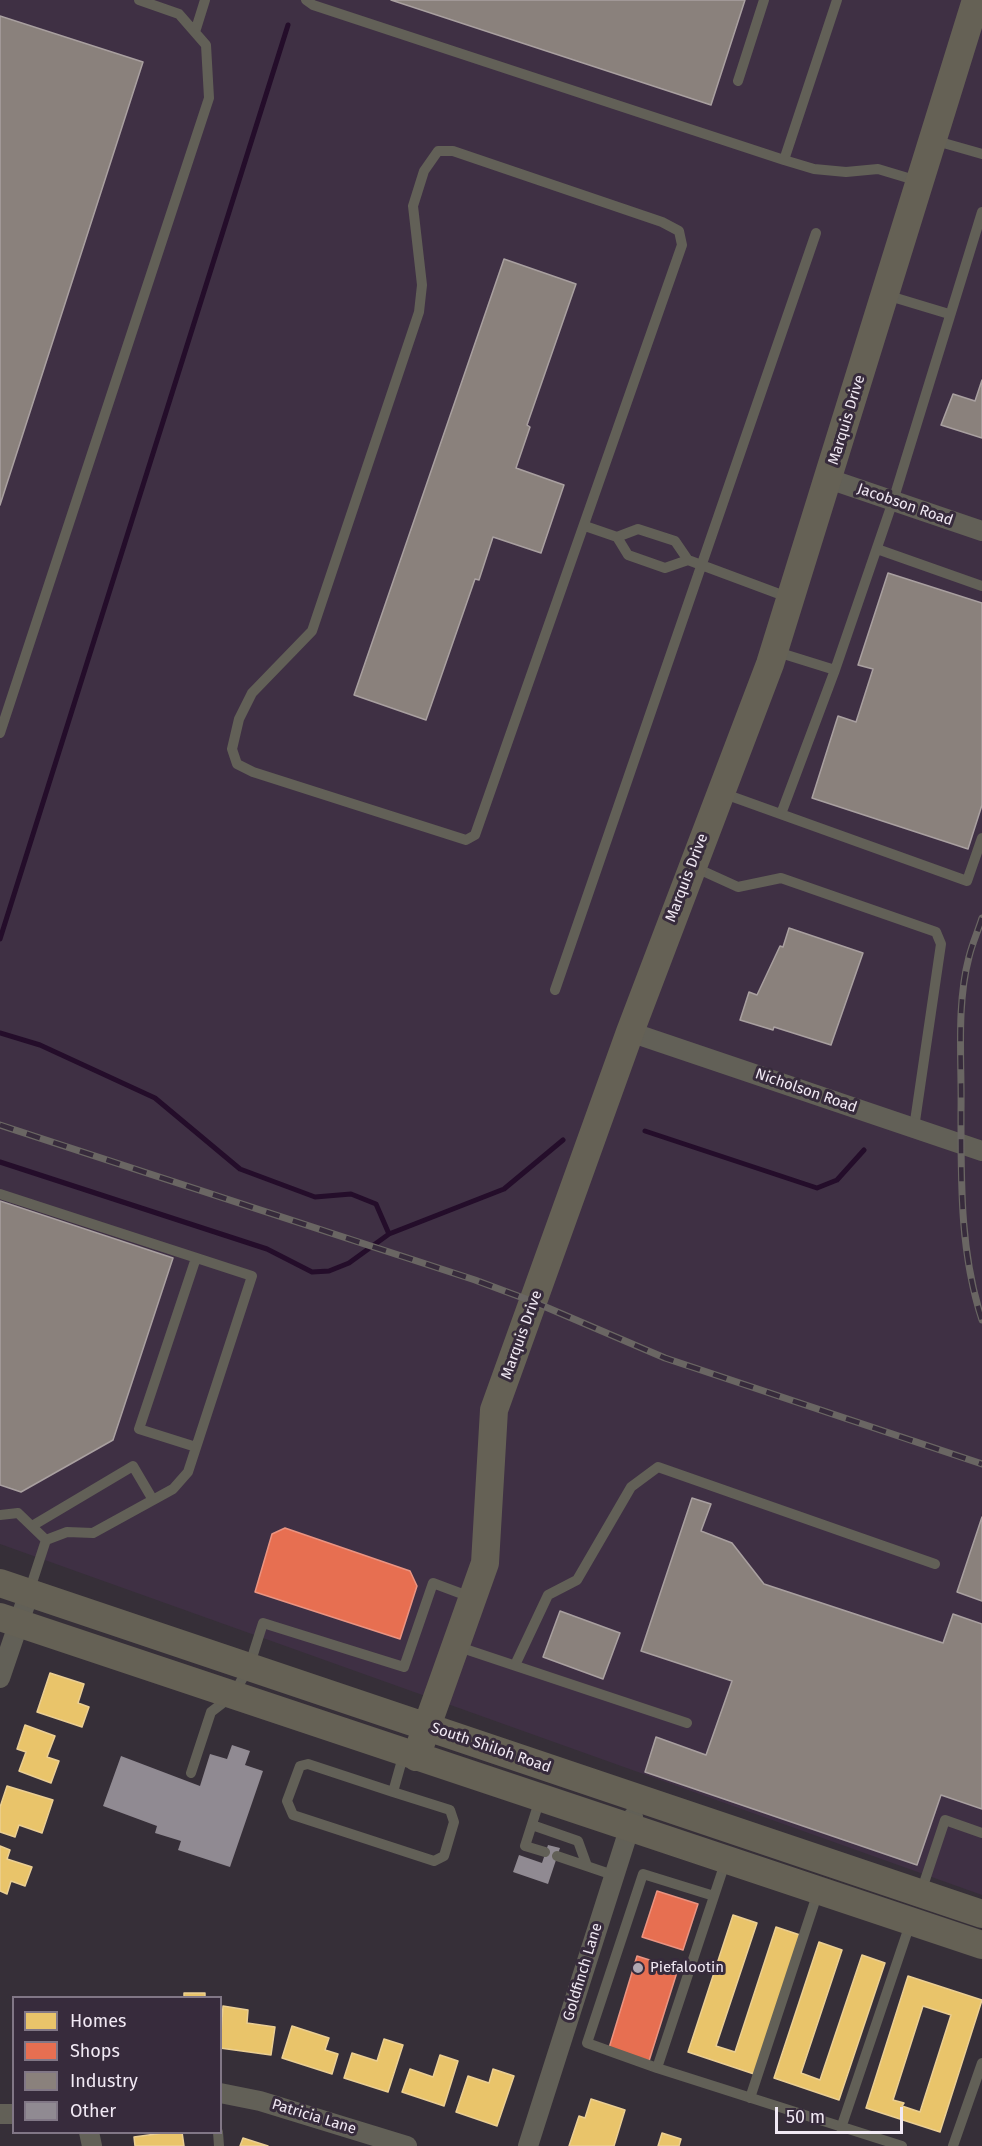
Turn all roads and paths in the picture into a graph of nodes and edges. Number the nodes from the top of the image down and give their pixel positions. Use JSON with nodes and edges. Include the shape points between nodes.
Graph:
{"nodes":[{"id":1,"x":139,"y":0,"type":"edge"},
{"id":2,"x":205,"y":0,"type":"edge"},
{"id":3,"x":306,"y":0,"type":"edge"},
{"id":4,"x":764,"y":0,"type":"edge"},
{"id":5,"x":837,"y":0,"type":"edge"},
{"id":6,"x":976,"y":0,"type":"edge"},
{"id":7,"x":195,"y":32,"type":"junction"},
{"id":8,"x":738,"y":81,"type":"dead end"},
{"id":9,"x":933,"y":141,"type":"junction"},
{"id":10,"x":982,"y":154,"type":"edge"},
{"id":11,"x":784,"y":160,"type":"junction"},
{"id":12,"x":920,"y":182,"type":"junction"},
{"id":13,"x":982,"y":212,"type":"edge"},
{"id":14,"x":816,"y":232,"type":"dead end"},
{"id":15,"x":886,"y":294,"type":"junction"},
{"id":16,"x":949,"y":314,"type":"junction"},
{"id":17,"x":829,"y":479,"type":"junction"},
{"id":18,"x":893,"y":501,"type":"junction"},
{"id":19,"x":585,"y":526,"type":"junction"},
{"id":20,"x":982,"y":531,"type":"edge"},
{"id":21,"x":617,"y":537,"type":"junction"},
{"id":22,"x":877,"y":549,"type":"junction"},
{"id":23,"x":688,"y":560,"type":"junction"},
{"id":24,"x":701,"y":565,"type":"junction"},
{"id":25,"x":982,"y":586,"type":"edge"},
{"id":26,"x":791,"y":598,"type":"junction"},
{"id":27,"x":774,"y":651,"type":"junction"},
{"id":28,"x":835,"y":670,"type":"junction"},
{"id":29,"x":0,"y":733,"type":"edge"},
{"id":30,"x":719,"y":792,"type":"junction"},
{"id":31,"x":781,"y":814,"type":"junction"},
{"id":32,"x":982,"y":838,"type":"edge"},
{"id":33,"x":692,"y":867,"type":"junction"},
{"id":34,"x":555,"y":990,"type":"dead end"},
{"id":35,"x":630,"y":1032,"type":"junction"},
{"id":36,"x":914,"y":1128,"type":"junction"},
{"id":37,"x":982,"y":1151,"type":"edge"},
{"id":38,"x":0,"y":1194,"type":"edge"},
{"id":39,"x":196,"y":1258,"type":"junction"},
{"id":40,"x":196,"y":1447,"type":"junction"},
{"id":41,"x":153,"y":1500,"type":"junction"},
{"id":42,"x":0,"y":1515,"type":"edge"},
{"id":43,"x":32,"y":1526,"type":"junction"},
{"id":44,"x":46,"y":1540,"type":"junction"},
{"id":45,"x":935,"y":1564,"type":"dead end"},
{"id":46,"x":0,"y":1583,"type":"edge"},
{"id":47,"x":29,"y":1593,"type":"junction"},
{"id":48,"x":473,"y":1598,"type":"junction"},
{"id":49,"x":9,"y":1620,"type":"edge"},
{"id":50,"x":456,"y":1646,"type":"junction"},
{"id":51,"x":515,"y":1665,"type":"junction"},
{"id":52,"x":249,"y":1666,"type":"junction"},
{"id":53,"x":0,"y":1678,"type":"edge"},
{"id":54,"x":233,"y":1695,"type":"junction"},
{"id":55,"x":687,"y":1723,"type":"dead end"},
{"id":56,"x":426,"y":1726,"type":"junction"},
{"id":57,"x":410,"y":1755,"type":"junction"},
{"id":58,"x":191,"y":1773,"type":"dead end"},
{"id":59,"x":393,"y":1792,"type":"junction"},
{"id":60,"x":639,"y":1797,"type":"junction"},
{"id":61,"x":540,"y":1799,"type":"junction"},
{"id":62,"x":532,"y":1825,"type":"junction"},
{"id":63,"x":629,"y":1828,"type":"junction"},
{"id":64,"x":982,"y":1833,"type":"edge"},
{"id":65,"x":545,"y":1852,"type":"dead end"},
{"id":66,"x":557,"y":1856,"type":"dead end"},
{"id":67,"x":726,"y":1860,"type":"junction"},
{"id":68,"x":587,"y":1866,"type":"junction"},
{"id":69,"x":613,"y":1875,"type":"junction"},
{"id":70,"x":818,"y":1892,"type":"junction"},
{"id":71,"x":714,"y":1896,"type":"junction"},
{"id":72,"x":916,"y":1908,"type":"junction"},
{"id":73,"x":982,"y":1914,"type":"edge"},
{"id":74,"x":982,"y":1945,"type":"edge"},
{"id":75,"x":575,"y":2040,"type":"junction"},
{"id":76,"x":982,"y":2063,"type":"edge"},
{"id":77,"x":657,"y":2068,"type":"junction"},
{"id":78,"x":222,"y":2093,"type":"edge"},
{"id":79,"x":750,"y":2098,"type":"junction"},
{"id":80,"x":841,"y":2128,"type":"junction"},
{"id":81,"x":407,"y":2146,"type":"edge"},
{"id":82,"x":528,"y":2146,"type":"edge"},
{"id":83,"x":902,"y":2146,"type":"edge"},
{"id":84,"x":953,"y":2146,"type":"edge"}],
"edges":[{"from":1,"to":7,"type":"lane","via":[[179,14]]},
{"from":2,"to":7,"type":"lane"},
{"from":3,"to":11,"type":"lane","via":[[583,96]]},
{"from":4,"to":8,"type":"lane"},
{"from":5,"to":11,"type":"lane"},
{"from":6,"to":9,"type":"main road","name":"Marquis Drive"},
{"from":7,"to":29,"type":"lane","via":[[206,45],[209,98]]},
{"from":9,"to":10,"type":"lane"},
{"from":9,"to":12,"type":"main road","name":"Marquis Drive"},
{"from":11,"to":12,"type":"lane","via":[[814,169],[878,169]]},
{"from":12,"to":15,"type":"main road","name":"Marquis Drive"},
{"from":13,"to":16,"type":"lane"},
{"from":14,"to":24,"type":"lane"},
{"from":15,"to":16,"type":"lane"},
{"from":15,"to":17,"type":"main road","name":"Marquis Drive"},
{"from":16,"to":18,"type":"lane"},
{"from":17,"to":18,"type":"street","name":"Jacobson Road"},
{"from":17,"to":26,"type":"main road","name":"Marquis Drive"},
{"from":18,"to":20,"type":"street","name":"Jacobson Road"},
{"from":18,"to":22,"type":"lane"},
{"from":19,"to":19,"type":"lane","via":[[682,245],[679,231],[453,151],[438,151],[424,171],[412,206],[422,285],[419,312],[312,631],[252,693],[239,719],[232,749],[237,764],[466,840],[475,835]]},
{"from":19,"to":21,"type":"lane"},
{"from":21,"to":23,"type":"lane","via":[[638,529],[675,541]]},
{"from":21,"to":23,"type":"lane","via":[[628,555],[665,568]]},
{"from":22,"to":25,"type":"lane"},
{"from":22,"to":28,"type":"lane"},
{"from":23,"to":24,"type":"lane"},
{"from":24,"to":26,"type":"lane"},
{"from":24,"to":34,"type":"lane"},
{"from":26,"to":27,"type":"main road","name":"Marquis Drive"},
{"from":27,"to":28,"type":"lane"},
{"from":27,"to":30,"type":"main road","name":"Marquis Drive"},
{"from":28,"to":31,"type":"lane"},
{"from":30,"to":31,"type":"lane"},
{"from":30,"to":33,"type":"main road","name":"Marquis Drive"},
{"from":31,"to":32,"type":"lane","via":[[967,881]]},
{"from":33,"to":35,"type":"main road","name":"Marquis Drive"},
{"from":33,"to":36,"type":"lane","via":[[738,887],[781,878],[936,932],[941,944]]},
{"from":35,"to":36,"type":"street","name":"Nicholson Road"},
{"from":35,"to":48,"type":"main road","name":"Marquis Drive","via":[[494,1410],[485,1563]]},
{"from":36,"to":37,"type":"street","name":"Nicholson Road"},
{"from":38,"to":39,"type":"lane"},
{"from":39,"to":40,"type":"lane","via":[[252,1276]]},
{"from":39,"to":40,"type":"lane","via":[[139,1429]]},
{"from":40,"to":41,"type":"lane","via":[[188,1472],[173,1489]]},
{"from":41,"to":43,"type":"lane","via":[[133,1466]]},
{"from":41,"to":44,"type":"lane","via":[[93,1533],[67,1532]]},
{"from":42,"to":43,"type":"lane","via":[[18,1513]]},
{"from":43,"to":44,"type":"lane"},
{"from":44,"to":47,"type":"lane"},
{"from":45,"to":51,"type":"lane","via":[[658,1467],[631,1487],[577,1580],[548,1596]]},
{"from":46,"to":47,"type":"main road","name":"South Shiloh Road"},
{"from":47,"to":49,"type":"street"},
{"from":47,"to":52,"type":"main road","name":"South Shiloh Road"},
{"from":48,"to":50,"type":"main road","name":"Marquis Drive"},
{"from":48,"to":52,"type":"lane","via":[[433,1583],[404,1667],[263,1623]]},
{"from":49,"to":53,"type":"street"},
{"from":49,"to":54,"type":"main road","name":"South Shiloh Road"},
{"from":50,"to":51,"type":"lane"},
{"from":50,"to":56,"type":"main road","name":"Marquis Drive"},
{"from":51,"to":55,"type":"lane"},
{"from":52,"to":54,"type":"lane"},
{"from":52,"to":56,"type":"main road","name":"South Shiloh Road"},
{"from":54,"to":57,"type":"main road","name":"South Shiloh Road"},
{"from":54,"to":58,"type":"lane","via":[[211,1712]]},
{"from":56,"to":57,"type":"main road","name":"Marquis Drive"},
{"from":56,"to":60,"type":"main road","name":"South Shiloh Road"},
{"from":57,"to":59,"type":"lane"},
{"from":57,"to":61,"type":"main road","name":"South Shiloh Road"},
{"from":59,"to":59,"type":"lane","via":[[308,1764],[300,1766],[287,1801],[293,1815],[434,1862],[444,1856],[454,1822],[450,1810]]},
{"from":60,"to":63,"type":"street","name":"Goldfinch Lane"},
{"from":60,"to":72,"type":"main road","name":"South Shiloh Road"},
{"from":61,"to":62,"type":"lane"},
{"from":61,"to":63,"type":"main road","name":"South Shiloh Road"},
{"from":62,"to":65,"type":"lane","via":[[525,1846]]},
{"from":62,"to":68,"type":"lane","via":[[578,1841]]},
{"from":63,"to":67,"type":"main road","name":"South Shiloh Road"},
{"from":63,"to":69,"type":"street","name":"Goldfinch Lane"},
{"from":64,"to":72,"type":"lane","via":[[945,1820]]},
{"from":66,"to":68,"type":"lane"},
{"from":67,"to":70,"type":"main road","name":"South Shiloh Road"},
{"from":67,"to":71,"type":"lane"},
{"from":68,"to":69,"type":"lane"},
{"from":69,"to":75,"type":"street","name":"Goldfinch Lane"},
{"from":70,"to":72,"type":"main road","name":"South Shiloh Road"},
{"from":70,"to":79,"type":"lane"},
{"from":71,"to":75,"type":"lane","via":[[643,1874]]},
{"from":71,"to":77,"type":"lane"},
{"from":72,"to":73,"type":"main road","name":"South Shiloh Road"},
{"from":72,"to":74,"type":"main road","name":"South Shiloh Road"},
{"from":72,"to":80,"type":"lane"},
{"from":75,"to":77,"type":"lane"},
{"from":75,"to":82,"type":"street","name":"Goldfinch Lane"},
{"from":76,"to":84,"type":"lane"},
{"from":77,"to":79,"type":"lane"},
{"from":78,"to":81,"type":"street","name":"Patricia Lane","via":[[260,2101]]},
{"from":79,"to":80,"type":"lane"},
{"from":80,"to":83,"type":"lane"}]}
